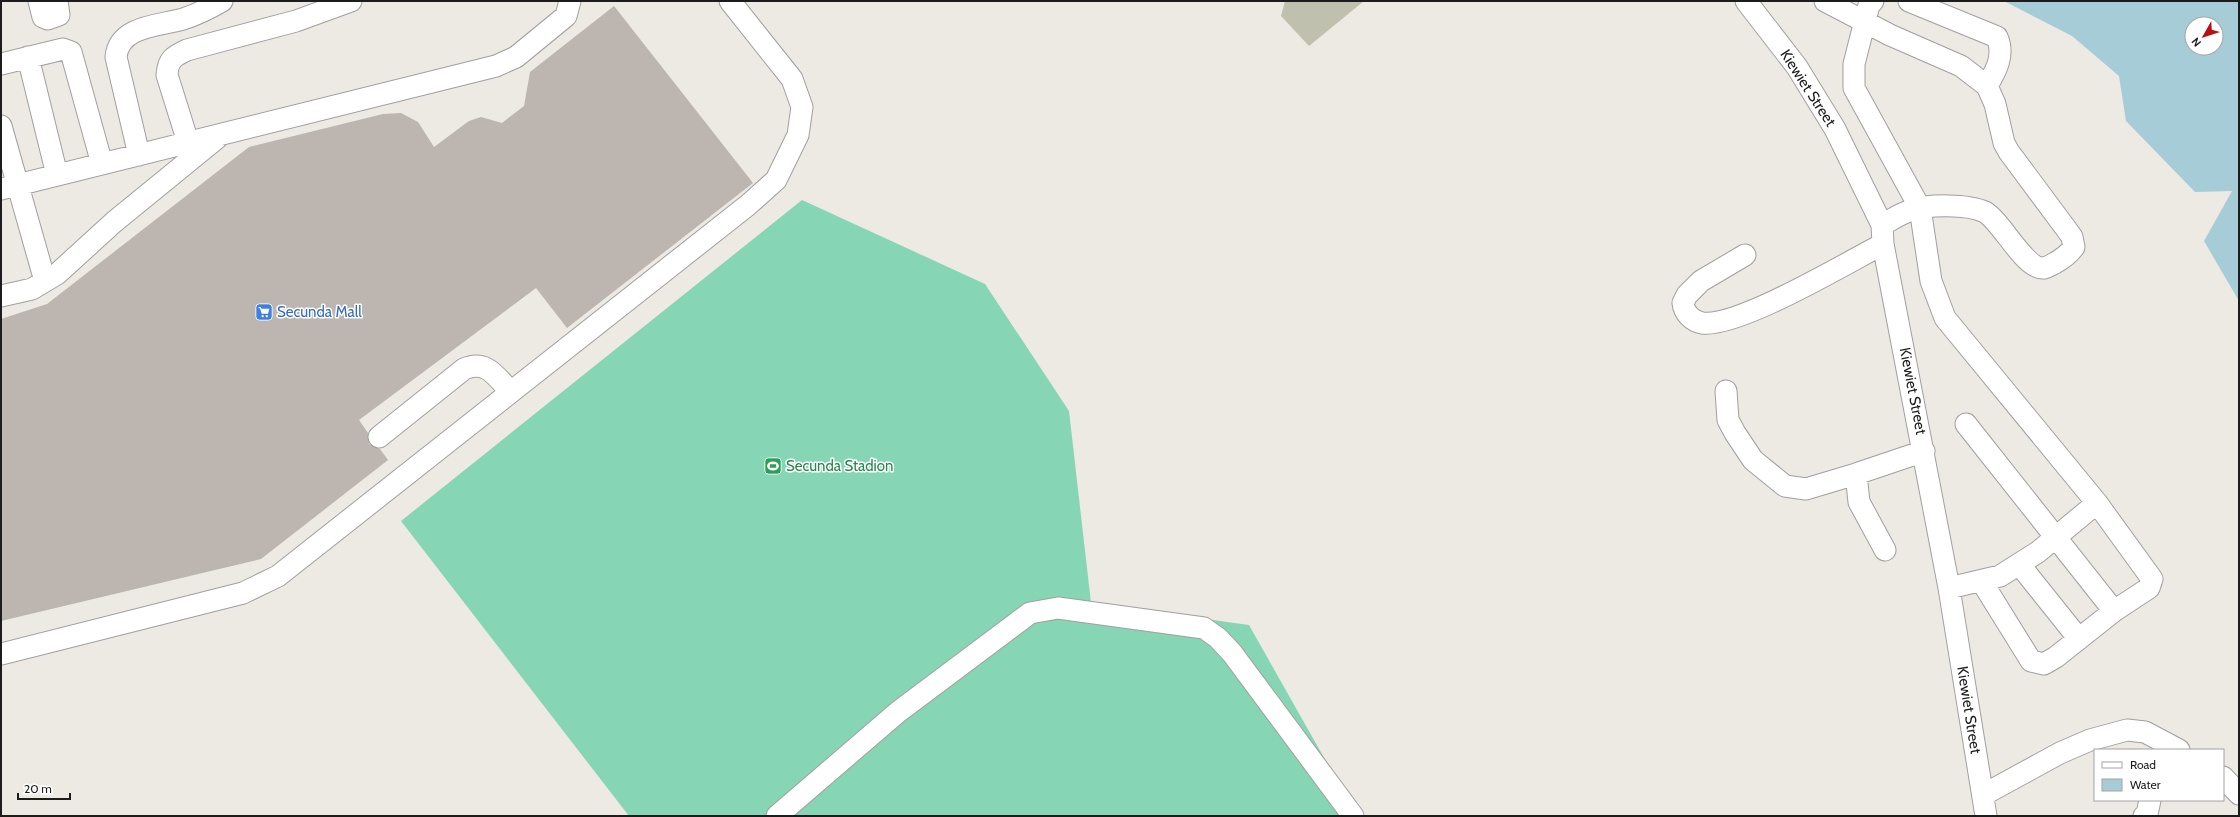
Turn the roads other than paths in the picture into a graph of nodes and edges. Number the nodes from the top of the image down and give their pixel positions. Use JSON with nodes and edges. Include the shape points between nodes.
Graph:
{"nodes":[{"id":1,"x":39,"y":1,"type":"edge"},
{"id":2,"x":57,"y":1,"type":"edge"},
{"id":3,"x":222,"y":1,"type":"edge"},
{"id":4,"x":351,"y":1,"type":"edge"},
{"id":5,"x":570,"y":1,"type":"edge"},
{"id":6,"x":730,"y":1,"type":"edge"},
{"id":7,"x":1746,"y":1,"type":"edge"},
{"id":8,"x":1825,"y":1,"type":"edge"},
{"id":9,"x":1873,"y":1,"type":"edge"},
{"id":10,"x":1909,"y":1,"type":"edge"},
{"id":11,"x":1865,"y":20,"type":"junction"},
{"id":12,"x":28,"y":57,"type":"junction"},
{"id":13,"x":1,"y":64,"type":"edge"},
{"id":14,"x":1987,"y":86,"type":"junction"},
{"id":15,"x":1,"y":126,"type":"edge"},
{"id":16,"x":222,"y":134,"type":"junction"},
{"id":17,"x":188,"y":142,"type":"junction"},
{"id":18,"x":139,"y":155,"type":"junction"},
{"id":19,"x":102,"y":164,"type":"junction"},
{"id":20,"x":57,"y":175,"type":"junction"},
{"id":21,"x":9,"y":187,"type":"edge"},
{"id":22,"x":1920,"y":208,"type":"junction"},
{"id":23,"x":1883,"y":234,"type":"junction"},
{"id":24,"x":1745,"y":255,"type":"dead end"},
{"id":25,"x":45,"y":281,"type":"junction"},
{"id":26,"x":1,"y":296,"type":"edge"},
{"id":27,"x":1726,"y":391,"type":"dead end"},
{"id":28,"x":511,"y":392,"type":"junction"},
{"id":29,"x":1966,"y":424,"type":"dead end"},
{"id":30,"x":380,"y":437,"type":"dead end"},
{"id":31,"x":1924,"y":451,"type":"junction"},
{"id":32,"x":1856,"y":474,"type":"junction"},
{"id":33,"x":2097,"y":503,"type":"junction"},
{"id":34,"x":2056,"y":537,"type":"junction"},
{"id":35,"x":1885,"y":550,"type":"dead end"},
{"id":36,"x":2019,"y":564,"type":"junction"},
{"id":37,"x":1982,"y":582,"type":"junction"},
{"id":38,"x":1949,"y":588,"type":"junction"},
{"id":39,"x":2114,"y":611,"type":"junction"},
{"id":40,"x":2079,"y":639,"type":"junction"},
{"id":41,"x":1,"y":654,"type":"edge"},
{"id":42,"x":2146,"y":741,"type":"edge"},
{"id":43,"x":2175,"y":749,"type":"edge"},
{"id":44,"x":1982,"y":796,"type":"junction"},
{"id":45,"x":2150,"y":801,"type":"edge"},
{"id":46,"x":777,"y":816,"type":"edge"},
{"id":47,"x":1353,"y":816,"type":"edge"},
{"id":48,"x":1986,"y":816,"type":"edge"},
{"id":49,"x":2144,"y":816,"type":"edge"}],
"edges":[{"from":1,"to":2,"type":"street","via":[[44,17],[52,19],[60,12]]},
{"from":3,"to":18,"type":"street","via":[[184,19],[149,26],[130,34],[117,50],[116,57]]},
{"from":4,"to":17,"type":"street","via":[[296,21],[187,50],[174,57],[168,64],[167,75]]},
{"from":5,"to":16,"type":"street","via":[[566,16],[516,57],[496,66]]},
{"from":6,"to":28,"type":"street","via":[[792,79],[802,107],[798,135],[776,180],[748,205]]},
{"from":7,"to":23,"type":"street","name":"Kiewiet Street","via":[[1801,73],[1835,129]]},
{"from":8,"to":11,"type":"street"},
{"from":9,"to":11,"type":"street","via":[[1869,5]]},
{"from":10,"to":14,"type":"street","via":[[1997,37],[2001,46],[1998,67]]},
{"from":11,"to":14,"type":"street","via":[[1890,35],[1961,66]]},
{"from":11,"to":22,"type":"street","via":[[1854,64],[1854,88]]},
{"from":12,"to":13,"type":"street"},
{"from":12,"to":19,"type":"street","via":[[63,49],[74,56]]},
{"from":12,"to":20,"type":"street"},
{"from":14,"to":22,"type":"street","via":[[1995,104],[2006,148],[2068,230],[2074,248],[2049,266],[2036,267],[1985,213],[1953,206]]},
{"from":15,"to":21,"type":"street"},
{"from":16,"to":17,"type":"street"},
{"from":16,"to":25,"type":"street","via":[[114,222],[57,274]]},
{"from":17,"to":18,"type":"street"},
{"from":18,"to":19,"type":"street"},
{"from":19,"to":20,"type":"street"},
{"from":20,"to":21,"type":"street"},
{"from":21,"to":25,"type":"street"},
{"from":22,"to":23,"type":"street","via":[[1909,210]]},
{"from":22,"to":33,"type":"street","via":[[1931,281],[1945,318]]},
{"from":23,"to":24,"type":"street","via":[[1770,304],[1719,322],[1702,323],[1688,316],[1683,310],[1683,303],[1695,286]]},
{"from":23,"to":31,"type":"street","name":"Kiewiet Street"},
{"from":25,"to":26,"type":"street","via":[[32,289]]},
{"from":27,"to":32,"type":"street","via":[[1728,420],[1735,434],[1753,460],[1785,486],[1806,489]]},
{"from":28,"to":30,"type":"street","via":[[487,368],[474,365],[464,369]]},
{"from":28,"to":41,"type":"street","via":[[278,576],[261,586],[235,595]]},
{"from":29,"to":34,"type":"street"},
{"from":31,"to":32,"type":"street"},
{"from":31,"to":38,"type":"street","name":"Kiewiet Street"},
{"from":32,"to":35,"type":"street","via":[[1859,502]]},
{"from":33,"to":34,"type":"street"},
{"from":33,"to":39,"type":"street","via":[[2152,579],[2149,588]]},
{"from":34,"to":36,"type":"street"},
{"from":34,"to":39,"type":"street"},
{"from":36,"to":37,"type":"street","via":[[2000,576]]},
{"from":36,"to":40,"type":"street"},
{"from":37,"to":38,"type":"street"},
{"from":37,"to":40,"type":"street","via":[[2034,663],[2044,664]]},
{"from":38,"to":44,"type":"street","name":"Kiewiet Street"},
{"from":39,"to":40,"type":"street"},
{"from":42,"to":43,"type":"street"},
{"from":42,"to":44,"type":"street","via":[[2127,730],[2090,740],[2060,753]]},
{"from":44,"to":48,"type":"street","name":"Kiewiet Street"},
{"from":45,"to":49,"type":"street","via":[[2147,814]]},
{"from":46,"to":47,"type":"street","via":[[898,712],[1009,627],[1030,613],[1058,608],[1204,628],[1218,638],[1269,700]]}]}
